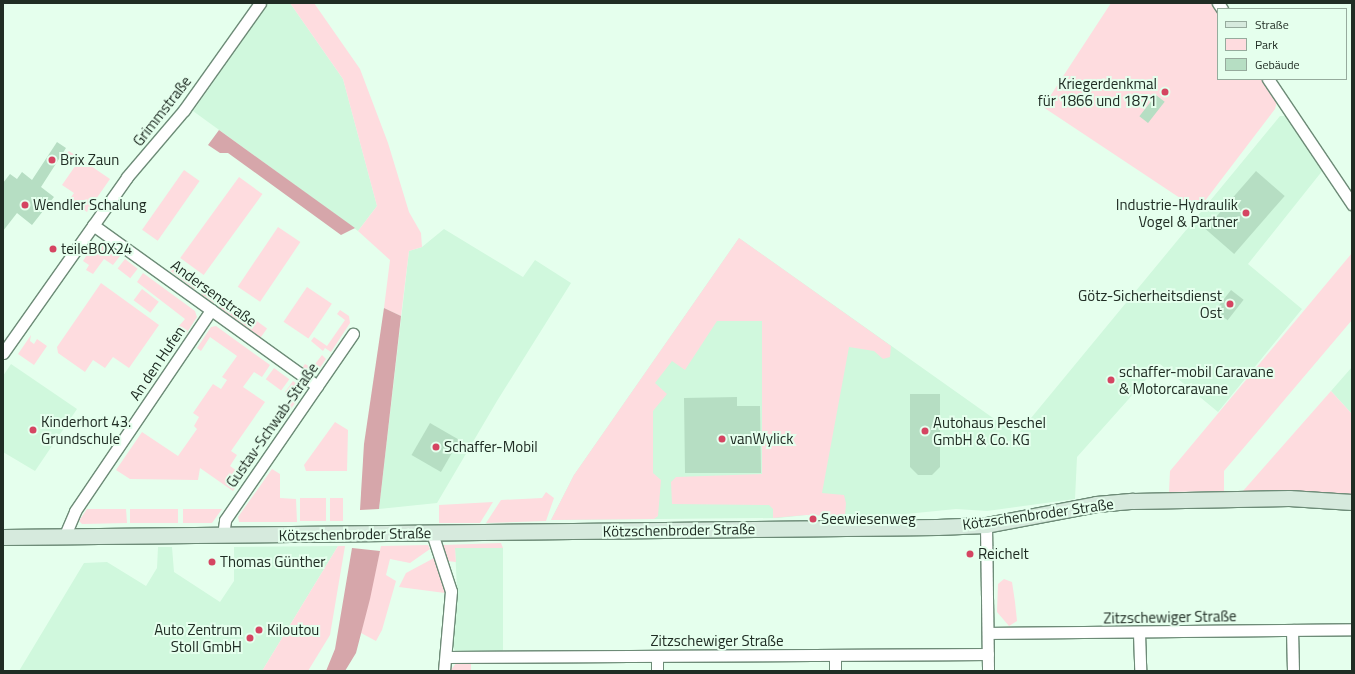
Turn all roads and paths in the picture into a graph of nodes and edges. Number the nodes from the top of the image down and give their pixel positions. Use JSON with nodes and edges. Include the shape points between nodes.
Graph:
{"nodes":[{"id":1,"x":260,"y":3,"type":"edge"},
{"id":2,"x":1269,"y":80,"type":"edge"},
{"id":3,"x":1352,"y":204,"type":"edge"},
{"id":4,"x":93,"y":225,"type":"junction"},
{"id":5,"x":211,"y":310,"type":"junction"},
{"id":6,"x":353,"y":334,"type":"dead end"},
{"id":7,"x":3,"y":353,"type":"edge"},
{"id":8,"x":317,"y":386,"type":"junction"},
{"id":9,"x":1352,"y":502,"type":"edge"},
{"id":10,"x":986,"y":525,"type":"junction"},
{"id":11,"x":432,"y":533,"type":"junction"},
{"id":12,"x":65,"y":535,"type":"junction"},
{"id":13,"x":223,"y":535,"type":"junction"},
{"id":14,"x":3,"y":536,"type":"edge"},
{"id":15,"x":1292,"y":630,"type":"junction"},
{"id":16,"x":1352,"y":630,"type":"edge"},
{"id":17,"x":989,"y":633,"type":"junction"},
{"id":18,"x":1139,"y":633,"type":"junction"},
{"id":19,"x":988,"y":654,"type":"junction"},
{"id":20,"x":835,"y":655,"type":"junction"},
{"id":21,"x":446,"y":657,"type":"junction"},
{"id":22,"x":658,"y":657,"type":"junction"},
{"id":23,"x":444,"y":671,"type":"edge"},
{"id":24,"x":657,"y":671,"type":"edge"},
{"id":25,"x":835,"y":671,"type":"edge"},
{"id":26,"x":988,"y":671,"type":"edge"},
{"id":27,"x":1140,"y":671,"type":"edge"},
{"id":28,"x":1293,"y":671,"type":"edge"}],
"edges":[{"from":1,"to":4,"type":"street","name":"Grimmstraße","via":[[184,110],[127,177]]},
{"from":2,"to":3,"type":"street"},
{"from":4,"to":5,"type":"street","name":"Andersenstraße"},
{"from":4,"to":7,"type":"street","name":"Grimmstraße"},
{"from":5,"to":8,"type":"street","name":"Andersenstraße"},
{"from":5,"to":12,"type":"street","name":"An den Hufen","via":[[75,511]]},
{"from":6,"to":8,"type":"street","name":"Gustav-Schwab-Straße"},
{"from":8,"to":13,"type":"street","name":"Gustav-Schwab-Straße","via":[[224,520]]},
{"from":9,"to":10,"type":"street","name":"Kötzschenbroder Straße","via":[[1289,498],[1133,501],[1096,504]]},
{"from":10,"to":11,"type":"street","name":"Kötzschenbroder Straße"},
{"from":10,"to":17,"type":"street"},
{"from":11,"to":13,"type":"street","name":"Kötzschenbroder Straße"},
{"from":11,"to":21,"type":"street","via":[[451,591]]},
{"from":12,"to":13,"type":"street","name":"Kötzschenbroder Straße"},
{"from":12,"to":14,"type":"street","name":"Kötzschenbroder Straße"},
{"from":15,"to":16,"type":"street","name":"Zitzschewiger Straße"},
{"from":15,"to":18,"type":"street","name":"Zitzschewiger Straße"},
{"from":15,"to":28,"type":"street"},
{"from":17,"to":18,"type":"street","name":"Zitzschewiger Straße"},
{"from":17,"to":19,"type":"street"},
{"from":18,"to":27,"type":"street"},
{"from":19,"to":20,"type":"street","name":"Zitzschewiger Straße"},
{"from":19,"to":26,"type":"street"},
{"from":20,"to":22,"type":"street","name":"Zitzschewiger Straße"},
{"from":20,"to":25,"type":"street"},
{"from":21,"to":22,"type":"street","name":"Zitzschewiger Straße"},
{"from":21,"to":23,"type":"street"},
{"from":22,"to":24,"type":"street"}]}
